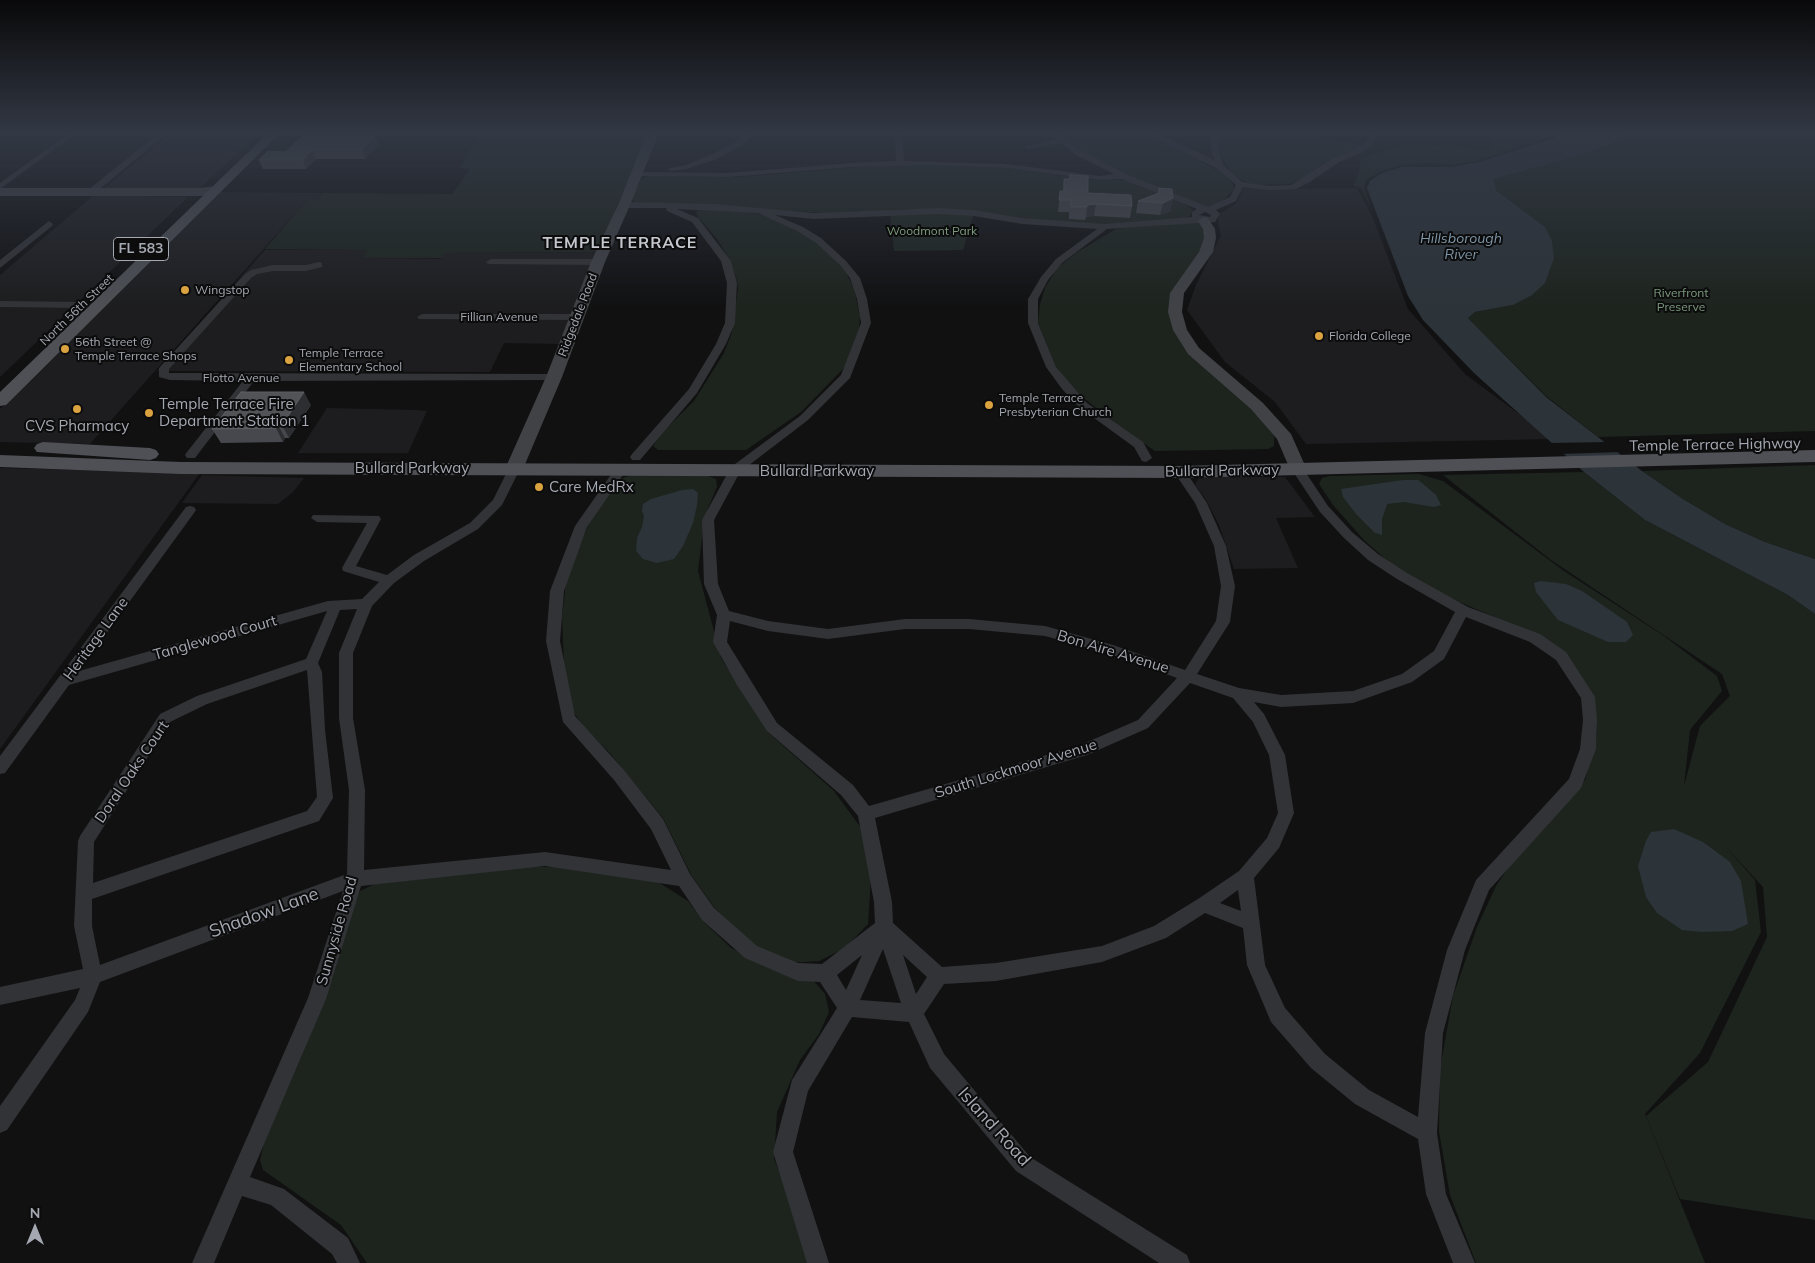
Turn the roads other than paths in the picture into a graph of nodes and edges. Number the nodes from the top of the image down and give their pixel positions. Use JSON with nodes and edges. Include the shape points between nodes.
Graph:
{"nodes":[{"id":1,"x":86,"y":192,"type":"edge"},
{"id":2,"x":91,"y":192,"type":"joint"},
{"id":3,"x":200,"y":192,"type":"joint"},
{"id":4,"x":214,"y":192,"type":"edge"},
{"id":5,"x":629,"y":192,"type":"edge"},
{"id":6,"x":1165,"y":192,"type":"edge"},
{"id":7,"x":1236,"y":192,"type":"edge"},
{"id":8,"x":624,"y":205,"type":"junction"},
{"id":9,"x":657,"y":206,"type":"junction"},
{"id":10,"x":690,"y":206,"type":"junction"},
{"id":11,"x":761,"y":212,"type":"junction"},
{"id":12,"x":803,"y":215,"type":"junction"},
{"id":13,"x":1203,"y":216,"type":"junction"},
{"id":14,"x":172,"y":220,"type":"junction"},
{"id":15,"x":695,"y":220,"type":"junction"},
{"id":16,"x":49,"y":224,"type":"dead end"},
{"id":17,"x":796,"y":226,"type":"junction"},
{"id":18,"x":1105,"y":227,"type":"junction"},
{"id":19,"x":155,"y":250,"type":"junction"},
{"id":20,"x":491,"y":262,"type":"dead end"},
{"id":21,"x":598,"y":262,"type":"junction"},
{"id":22,"x":0,"y":265,"type":"edge"},
{"id":23,"x":319,"y":265,"type":"dead end"},
{"id":24,"x":116,"y":272,"type":"junction"},
{"id":25,"x":104,"y":299,"type":"junction"},
{"id":26,"x":0,"y":304,"type":"edge"},
{"id":27,"x":82,"y":305,"type":"junction"},
{"id":28,"x":422,"y":317,"type":"dead end"},
{"id":29,"x":576,"y":317,"type":"junction"},
{"id":30,"x":54,"y":348,"type":"junction"},
{"id":31,"x":251,"y":378,"type":"junction"},
{"id":32,"x":554,"y":378,"type":"junction"},
{"id":33,"x":0,"y":384,"type":"edge"},
{"id":34,"x":0,"y":401,"type":"edge"},
{"id":35,"x":1815,"y":442,"type":"edge"},
{"id":36,"x":0,"y":448,"type":"edge"},
{"id":37,"x":1616,"y":448,"type":"joint"},
{"id":38,"x":191,"y":455,"type":"junction"},
{"id":39,"x":1815,"y":456,"type":"edge"},
{"id":40,"x":636,"y":457,"type":"junction"},
{"id":41,"x":752,"y":458,"type":"junction"},
{"id":42,"x":1146,"y":458,"type":"junction"},
{"id":43,"x":0,"y":461,"type":"edge"},
{"id":44,"x":1635,"y":461,"type":"joint"},
{"id":45,"x":517,"y":463,"type":"junction"},
{"id":46,"x":1296,"y":464,"type":"junction"},
{"id":47,"x":621,"y":470,"type":"junction"},
{"id":48,"x":735,"y":470,"type":"junction"},
{"id":49,"x":1180,"y":472,"type":"junction"},
{"id":50,"x":190,"y":510,"type":"dead end"},
{"id":51,"x":316,"y":518,"type":"dead end"},
{"id":52,"x":389,"y":580,"type":"junction"},
{"id":53,"x":366,"y":604,"type":"junction"},
{"id":54,"x":336,"y":605,"type":"junction"},
{"id":55,"x":1463,"y":610,"type":"junction"},
{"id":56,"x":724,"y":615,"type":"junction"},
{"id":57,"x":311,"y":663,"type":"junction"},
{"id":58,"x":1188,"y":676,"type":"junction"},
{"id":59,"x":65,"y":681,"type":"junction"},
{"id":60,"x":1238,"y":694,"type":"junction"},
{"id":61,"x":0,"y":768,"type":"edge"},
{"id":62,"x":866,"y":814,"type":"junction"},
{"id":63,"x":1245,"y":876,"type":"junction"},
{"id":64,"x":355,"y":879,"type":"junction"},
{"id":65,"x":684,"y":879,"type":"junction"},
{"id":66,"x":84,"y":894,"type":"junction"},
{"id":67,"x":1204,"y":905,"type":"junction"},
{"id":68,"x":1251,"y":923,"type":"junction"},
{"id":69,"x":884,"y":927,"type":"junction"},
{"id":70,"x":825,"y":973,"type":"junction"},
{"id":71,"x":93,"y":976,"type":"junction"},
{"id":72,"x":939,"y":976,"type":"junction"},
{"id":73,"x":0,"y":996,"type":"edge"},
{"id":74,"x":847,"y":1008,"type":"junction"},
{"id":75,"x":914,"y":1013,"type":"junction"},
{"id":76,"x":0,"y":1123,"type":"edge"},
{"id":77,"x":1427,"y":1133,"type":"junction"},
{"id":78,"x":238,"y":1184,"type":"junction"},
{"id":79,"x":203,"y":1263,"type":"edge"},
{"id":80,"x":349,"y":1263,"type":"edge"},
{"id":81,"x":818,"y":1263,"type":"edge"},
{"id":82,"x":1178,"y":1263,"type":"edge"},
{"id":83,"x":1464,"y":1263,"type":"edge"}],
"edges":[{"from":1,"to":2,"type":"street"},
{"from":2,"to":3,"type":"street"},
{"from":3,"to":14,"type":"main road","name":"North 56th Street","number":"FL 583"},
{"from":4,"to":19,"type":"main road","name":"North 56th Street","number":"FL 583"},
{"from":5,"to":8,"type":"street","name":"Ridgedale Road"},
{"from":6,"to":13,"type":"street"},
{"from":7,"to":13,"type":"street","via":[[1233,199]]},
{"from":8,"to":9,"type":"street"},
{"from":8,"to":21,"type":"street","name":"Ridgedale Road"},
{"from":9,"to":10,"type":"street"},
{"from":9,"to":15,"type":"street"},
{"from":10,"to":11,"type":"street"},
{"from":10,"to":15,"type":"street"},
{"from":11,"to":12,"type":"street"},
{"from":11,"to":17,"type":"street"},
{"from":12,"to":17,"type":"street"},
{"from":12,"to":18,"type":"street","via":[[938,211]]},
{"from":13,"to":18,"type":"street"},
{"from":13,"to":46,"type":"street","via":[[1210,238],[1206,252],[1177,293],[1175,312],[1180,330],[1194,351],[1256,406],[1285,438]]},
{"from":14,"to":19,"type":"main road","via":[[150,246]]},
{"from":14,"to":24,"type":"main road","name":"North 56th Street","number":"FL 583"},
{"from":15,"to":40,"type":"street","via":[[726,261],[732,283],[730,323],[722,344],[693,390]]},
{"from":16,"to":22,"type":"street"},
{"from":17,"to":41,"type":"street","via":[[818,240],[855,278],[866,323],[846,376],[804,418]]},
{"from":18,"to":42,"type":"street","via":[[1059,261],[1044,279],[1033,299],[1033,323],[1051,367],[1066,387],[1083,405],[1139,445]]},
{"from":19,"to":25,"type":"main road","name":"North 56th Street","number":"FL 583"},
{"from":20,"to":21,"type":"street"},
{"from":21,"to":29,"type":"street","name":"Ridgedale Road"},
{"from":23,"to":31,"type":"street","name":"Flotto Avenue","via":[[264,269],[248,276],[163,372],[170,377]]},
{"from":24,"to":25,"type":"main road","via":[[100,296]]},
{"from":24,"to":27,"type":"main road","name":"North 56th Street","number":"FL 583"},
{"from":25,"to":30,"type":"main road","name":"North 56th Street","number":"FL 583"},
{"from":26,"to":27,"type":"street"},
{"from":27,"to":30,"type":"main road","via":[[86,306],[84,312],[54,341]]},
{"from":27,"to":33,"type":"main road","name":"North 56th Street","number":"FL 583"},
{"from":28,"to":29,"type":"street","name":"Fillian Avenue"},
{"from":29,"to":32,"type":"street","name":"Ridgedale Road"},
{"from":30,"to":34,"type":"main road","name":"North 56th Street","number":"FL 583"},
{"from":31,"to":32,"type":"street","name":"Flotto Avenue"},
{"from":31,"to":38,"type":"street"},
{"from":32,"to":45,"type":"street","name":"Ridgedale Road"},
{"from":35,"to":37,"type":"main road","name":"Temple Terrace Highway"},
{"from":36,"to":38,"type":"main road","name":"Bullard Parkway"},
{"from":37,"to":46,"type":"main road","name":"Bullard Parkway"},
{"from":38,"to":45,"type":"main road","name":"Bullard Parkway"},
{"from":39,"to":44,"type":"main road","name":"Temple Terrace Highway"},
{"from":40,"to":41,"type":"main road","name":"Bullard Parkway"},
{"from":40,"to":45,"type":"main road","name":"Bullard Parkway"},
{"from":41,"to":42,"type":"main road","name":"Bullard Parkway"},
{"from":41,"to":48,"type":"street"},
{"from":42,"to":46,"type":"main road","name":"Bullard Parkway"},
{"from":43,"to":45,"type":"main road","name":"Bullard Parkway","via":[[181,468]]},
{"from":44,"to":46,"type":"main road","name":"Bullard Parkway"},
{"from":45,"to":47,"type":"main road","name":"Bullard Parkway"},
{"from":45,"to":52,"type":"street","name":"Sunnyside Road","via":[[498,502],[474,526]]},
{"from":46,"to":49,"type":"main road","name":"Bullard Parkway"},
{"from":46,"to":55,"type":"street","via":[[1324,509],[1348,536],[1402,576]]},
{"from":47,"to":48,"type":"main road","name":"Bullard Parkway"},
{"from":47,"to":65,"type":"street","via":[[581,526],[570,553],[557,590],[553,641],[568,718],[657,824]]},
{"from":48,"to":49,"type":"main road","name":"Bullard Parkway"},
{"from":48,"to":56,"type":"street","via":[[708,520],[711,584]]},
{"from":49,"to":58,"type":"street","name":"South Lockmoor Avenue","via":[[1201,503],[1220,546],[1228,586],[1223,622]]},
{"from":50,"to":59,"type":"street","name":"Heritage Lane"},
{"from":51,"to":52,"type":"street","via":[[375,519],[348,568]]},
{"from":52,"to":53,"type":"street","name":"Sunnyside Road"},
{"from":53,"to":54,"type":"street","name":"Tanglewood Court"},
{"from":53,"to":64,"type":"street","name":"Sunnyside Road","via":[[346,653],[346,718],[357,790]]},
{"from":54,"to":57,"type":"street"},
{"from":54,"to":59,"type":"street","name":"Tanglewood Court"},
{"from":55,"to":60,"type":"street","name":"Bon Aire Avenue","via":[[1439,655],[1407,678],[1354,697],[1281,700]]},
{"from":55,"to":77,"type":"street","via":[[1535,638],[1561,656],[1588,697],[1590,720],[1588,748],[1574,784],[1482,885],[1456,950],[1434,1033]]},
{"from":56,"to":58,"type":"street","name":"Bon Aire Avenue","via":[[768,626],[828,634],[905,624],[969,624],[1045,631]]},
{"from":56,"to":62,"type":"street","via":[[720,642],[772,726],[847,790]]},
{"from":57,"to":66,"type":"street","name":"Doral Oaks Court","via":[[202,700],[165,718],[86,841]]},
{"from":57,"to":66,"type":"street","via":[[316,672],[325,798],[314,816]]},
{"from":58,"to":60,"type":"street","name":"Bon Aire Avenue"},
{"from":58,"to":62,"type":"street","name":"South Lockmoor Avenue","via":[[1143,724],[1082,751]]},
{"from":59,"to":61,"type":"street","name":"Heritage Lane"},
{"from":60,"to":63,"type":"street","via":[[1259,718],[1277,755],[1286,813],[1274,843]]},
{"from":62,"to":69,"type":"street","via":[[883,902]]},
{"from":63,"to":67,"type":"street"},
{"from":63,"to":68,"type":"street"},
{"from":64,"to":65,"type":"street","name":"Shadow Lane","via":[[545,859]]},
{"from":64,"to":71,"type":"street","name":"Shadow Lane"},
{"from":64,"to":78,"type":"street","name":"Sunnyside Road","via":[[317,999]]},
{"from":65,"to":70,"type":"street","via":[[708,914],[751,952],[798,972]]},
{"from":66,"to":71,"type":"street","name":"Doral Oaks Court","via":[[82,926]]},
{"from":67,"to":68,"type":"street"},
{"from":67,"to":72,"type":"street","via":[[1160,932],[1102,954],[996,972]]},
{"from":68,"to":77,"type":"street","via":[[1256,965],[1278,1015],[1318,1062],[1362,1097]]},
{"from":69,"to":70,"type":"street"},
{"from":69,"to":72,"type":"street"},
{"from":69,"to":74,"type":"street"},
{"from":69,"to":75,"type":"street","name":"Island Road"},
{"from":70,"to":74,"type":"street"},
{"from":71,"to":73,"type":"street","name":"Shadow Lane"},
{"from":71,"to":76,"type":"street","via":[[82,1006]]},
{"from":72,"to":75,"type":"street"},
{"from":74,"to":75,"type":"street"},
{"from":74,"to":81,"type":"street","via":[[799,1088],[783,1152]]},
{"from":75,"to":82,"type":"street","name":"Island Road","via":[[937,1062],[1023,1164]]},
{"from":77,"to":83,"type":"street","via":[[1436,1194]]},
{"from":78,"to":79,"type":"street","name":"Sunnyside Road"},
{"from":78,"to":80,"type":"street","via":[[277,1196],[340,1246]]}]}
